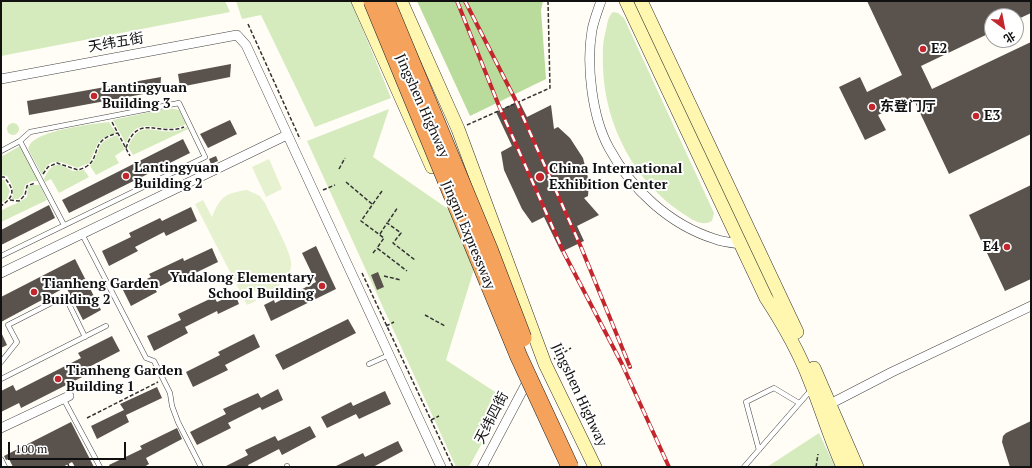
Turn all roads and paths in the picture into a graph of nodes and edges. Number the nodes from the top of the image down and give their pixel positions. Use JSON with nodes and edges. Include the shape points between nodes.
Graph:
{"nodes":[{"id":1,"x":358,"y":1,"type":"edge"},
{"id":2,"x":372,"y":1,"type":"edge"},
{"id":3,"x":386,"y":1,"type":"edge"},
{"id":4,"x":401,"y":1,"type":"edge"},
{"id":5,"x":548,"y":1,"type":"edge"},
{"id":6,"x":601,"y":1,"type":"edge"},
{"id":7,"x":626,"y":1,"type":"edge"},
{"id":8,"x":641,"y":1,"type":"edge"},
{"id":9,"x":248,"y":24,"type":"dead end"},
{"id":10,"x":1,"y":79,"type":"edge"},
{"id":11,"x":108,"y":116,"type":"junction"},
{"id":12,"x":189,"y":124,"type":"junction"},
{"id":13,"x":458,"y":129,"type":"junction"},
{"id":14,"x":118,"y":134,"type":"junction"},
{"id":15,"x":287,"y":135,"type":"junction"},
{"id":16,"x":20,"y":141,"type":"junction"},
{"id":17,"x":302,"y":145,"type":"dead end"},
{"id":18,"x":126,"y":148,"type":"junction"},
{"id":19,"x":1,"y":151,"type":"edge"},
{"id":20,"x":130,"y":156,"type":"dead end"},
{"id":21,"x":345,"y":158,"type":"dead end"},
{"id":22,"x":339,"y":169,"type":"dead end"},
{"id":23,"x":1,"y":177,"type":"edge"},
{"id":24,"x":42,"y":181,"type":"junction"},
{"id":25,"x":346,"y":182,"type":"dead end"},
{"id":26,"x":320,"y":185,"type":"dead end"},
{"id":27,"x":335,"y":185,"type":"dead end"},
{"id":28,"x":382,"y":191,"type":"dead end"},
{"id":29,"x":10,"y":200,"type":"junction"},
{"id":30,"x":373,"y":204,"type":"junction"},
{"id":31,"x":1,"y":206,"type":"edge"},
{"id":32,"x":398,"y":207,"type":"dead end"},
{"id":33,"x":387,"y":223,"type":"junction"},
{"id":34,"x":64,"y":225,"type":"junction"},
{"id":35,"x":82,"y":234,"type":"junction"},
{"id":36,"x":380,"y":235,"type":"junction"},
{"id":37,"x":741,"y":244,"type":"junction"},
{"id":38,"x":377,"y":248,"type":"junction"},
{"id":39,"x":373,"y":253,"type":"dead end"},
{"id":40,"x":1,"y":256,"type":"edge"},
{"id":41,"x":415,"y":260,"type":"dead end"},
{"id":42,"x":360,"y":269,"type":"dead end"},
{"id":43,"x":408,"y":271,"type":"dead end"},
{"id":44,"x":1,"y":273,"type":"edge"},
{"id":45,"x":384,"y":276,"type":"dead end"},
{"id":46,"x":401,"y":280,"type":"dead end"},
{"id":47,"x":1031,"y":306,"type":"edge"},
{"id":48,"x":425,"y":315,"type":"dead end"},
{"id":49,"x":394,"y":322,"type":"dead end"},
{"id":50,"x":106,"y":326,"type":"dead end"},
{"id":51,"x":386,"y":326,"type":"junction"},
{"id":52,"x":445,"y":326,"type":"dead end"},
{"id":53,"x":85,"y":336,"type":"junction"},
{"id":54,"x":389,"y":355,"type":"junction"},
{"id":55,"x":1,"y":362,"type":"edge"},
{"id":56,"x":369,"y":364,"type":"dead end"},
{"id":57,"x":1,"y":379,"type":"edge"},
{"id":58,"x":164,"y":380,"type":"junction"},
{"id":59,"x":527,"y":382,"type":"junction"},
{"id":60,"x":813,"y":388,"type":"junction"},
{"id":61,"x":66,"y":397,"type":"joint"},
{"id":62,"x":799,"y":403,"type":"junction"},
{"id":63,"x":830,"y":404,"type":"junction"},
{"id":64,"x":439,"y":416,"type":"dead end"},
{"id":65,"x":87,"y":418,"type":"dead end"},
{"id":66,"x":431,"y":420,"type":"junction"},
{"id":67,"x":1,"y":428,"type":"edge"},
{"id":68,"x":759,"y":450,"type":"junction"},
{"id":69,"x":818,"y":454,"type":"dead end"},
{"id":70,"x":1,"y":459,"type":"edge"},
{"id":71,"x":68,"y":464,"type":"dead end"},
{"id":72,"x":5,"y":467,"type":"edge"},
{"id":73,"x":69,"y":467,"type":"edge"},
{"id":74,"x":100,"y":467,"type":"edge"},
{"id":75,"x":201,"y":467,"type":"edge"},
{"id":76,"x":442,"y":467,"type":"edge"},
{"id":77,"x":453,"y":467,"type":"edge"},
{"id":78,"x":482,"y":467,"type":"edge"},
{"id":79,"x":563,"y":467,"type":"edge"},
{"id":80,"x":570,"y":467,"type":"edge"},
{"id":81,"x":583,"y":467,"type":"edge"},
{"id":82,"x":595,"y":467,"type":"edge"},
{"id":83,"x":744,"y":467,"type":"edge"},
{"id":84,"x":816,"y":467,"type":"edge"},
{"id":85,"x":843,"y":467,"type":"edge"},
{"id":86,"x":857,"y":467,"type":"edge"}],
"edges":[{"from":1,"to":59,"type":"street","name":"Jingshen Highway"},
{"from":2,"to":80,"type":"highway","name":"Jingmi Expressway","bridge":true,"via":[[519,358]]},
{"from":3,"to":81,"type":"highway","name":"Jingmi Expressway","bridge":true,"via":[[489,249],[529,353]]},
{"from":4,"to":13,"type":"street","name":"Jingshen Highway"},
{"from":5,"to":13,"type":"path","via":[[550,88]]},
{"from":6,"to":37,"type":"street","via":[[592,30],[590,66],[598,121],[609,148],[633,183],[664,212],[715,240]]},
{"from":7,"to":37,"type":"street"},
{"from":8,"to":63,"type":"street"},
{"from":9,"to":17,"type":"path"},
{"from":10,"to":15,"type":"street","name":"天纬五街","via":[[237,35],[246,45]]},
{"from":11,"to":12,"type":"lane","via":[[179,103]]},
{"from":11,"to":14,"type":"path"},
{"from":11,"to":16,"type":"lane","via":[[30,132]]},
{"from":12,"to":18,"type":"path","via":[[166,131],[140,128],[129,138]]},
{"from":12,"to":34,"type":"lane","via":[[205,156]]},
{"from":13,"to":82,"type":"street","name":"Jingshen Highway","via":[[545,364]]},
{"from":14,"to":18,"type":"path"},
{"from":14,"to":24,"type":"path","via":[[104,138],[99,143],[94,159],[89,165],[78,170],[57,163],[52,164],[45,171]]},
{"from":15,"to":35,"type":"street","via":[[211,168]]},
{"from":15,"to":54,"type":"street"},
{"from":16,"to":19,"type":"lane"},
{"from":16,"to":24,"type":"lane"},
{"from":18,"to":20,"type":"path"},
{"from":21,"to":22,"type":"path"},
{"from":23,"to":29,"type":"path","via":[[10,184]]},
{"from":24,"to":29,"type":"path","via":[[27,186],[25,195],[19,201]]},
{"from":24,"to":34,"type":"lane"},
{"from":25,"to":30,"type":"path"},
{"from":26,"to":27,"type":"path","via":[[323,190]]},
{"from":28,"to":30,"type":"path"},
{"from":29,"to":31,"type":"path"},
{"from":30,"to":36,"type":"path","via":[[361,221]]},
{"from":32,"to":33,"type":"path"},
{"from":33,"to":36,"type":"path"},
{"from":33,"to":41,"type":"path","via":[[401,232],[393,243]]},
{"from":34,"to":40,"type":"lane"},
{"from":35,"to":44,"type":"street"},
{"from":35,"to":58,"type":"lane","via":[[146,358],[154,361]]},
{"from":36,"to":38,"type":"path","via":[[384,238]]},
{"from":37,"to":60,"type":"street","via":[[766,298],[783,323]]},
{"from":38,"to":39,"type":"path"},
{"from":38,"to":43,"type":"path"},
{"from":42,"to":51,"type":"path"},
{"from":45,"to":46,"type":"path"},
{"from":47,"to":63,"type":"street","via":[[899,368]]},
{"from":48,"to":52,"type":"path"},
{"from":49,"to":51,"type":"path"},
{"from":50,"to":53,"type":"lane"},
{"from":51,"to":66,"type":"path"},
{"from":53,"to":55,"type":"lane","via":[[65,296],[8,325],[17,342]]},
{"from":53,"to":57,"type":"lane"},
{"from":54,"to":56,"type":"lane"},
{"from":54,"to":76,"type":"street"},
{"from":58,"to":65,"type":"path"},
{"from":58,"to":75,"type":"lane","via":[[178,422]]},
{"from":59,"to":78,"type":"street","name":"天纬四街"},
{"from":59,"to":79,"type":"street","name":"Jingshen Highway"},
{"from":60,"to":62,"type":"lane"},
{"from":60,"to":85,"type":"street","via":[[833,447]]},
{"from":61,"to":67,"type":"street"},
{"from":61,"to":74,"type":"lane"},
{"from":62,"to":68,"type":"lane"},
{"from":62,"to":68,"type":"lane","via":[[774,388],[746,402]]},
{"from":63,"to":86,"type":"street"},
{"from":64,"to":66,"type":"path"},
{"from":66,"to":77,"type":"path"},
{"from":68,"to":83,"type":"lane"},
{"from":69,"to":84,"type":"path"},
{"from":70,"to":72,"type":"lane"},
{"from":71,"to":73,"type":"path"}]}
